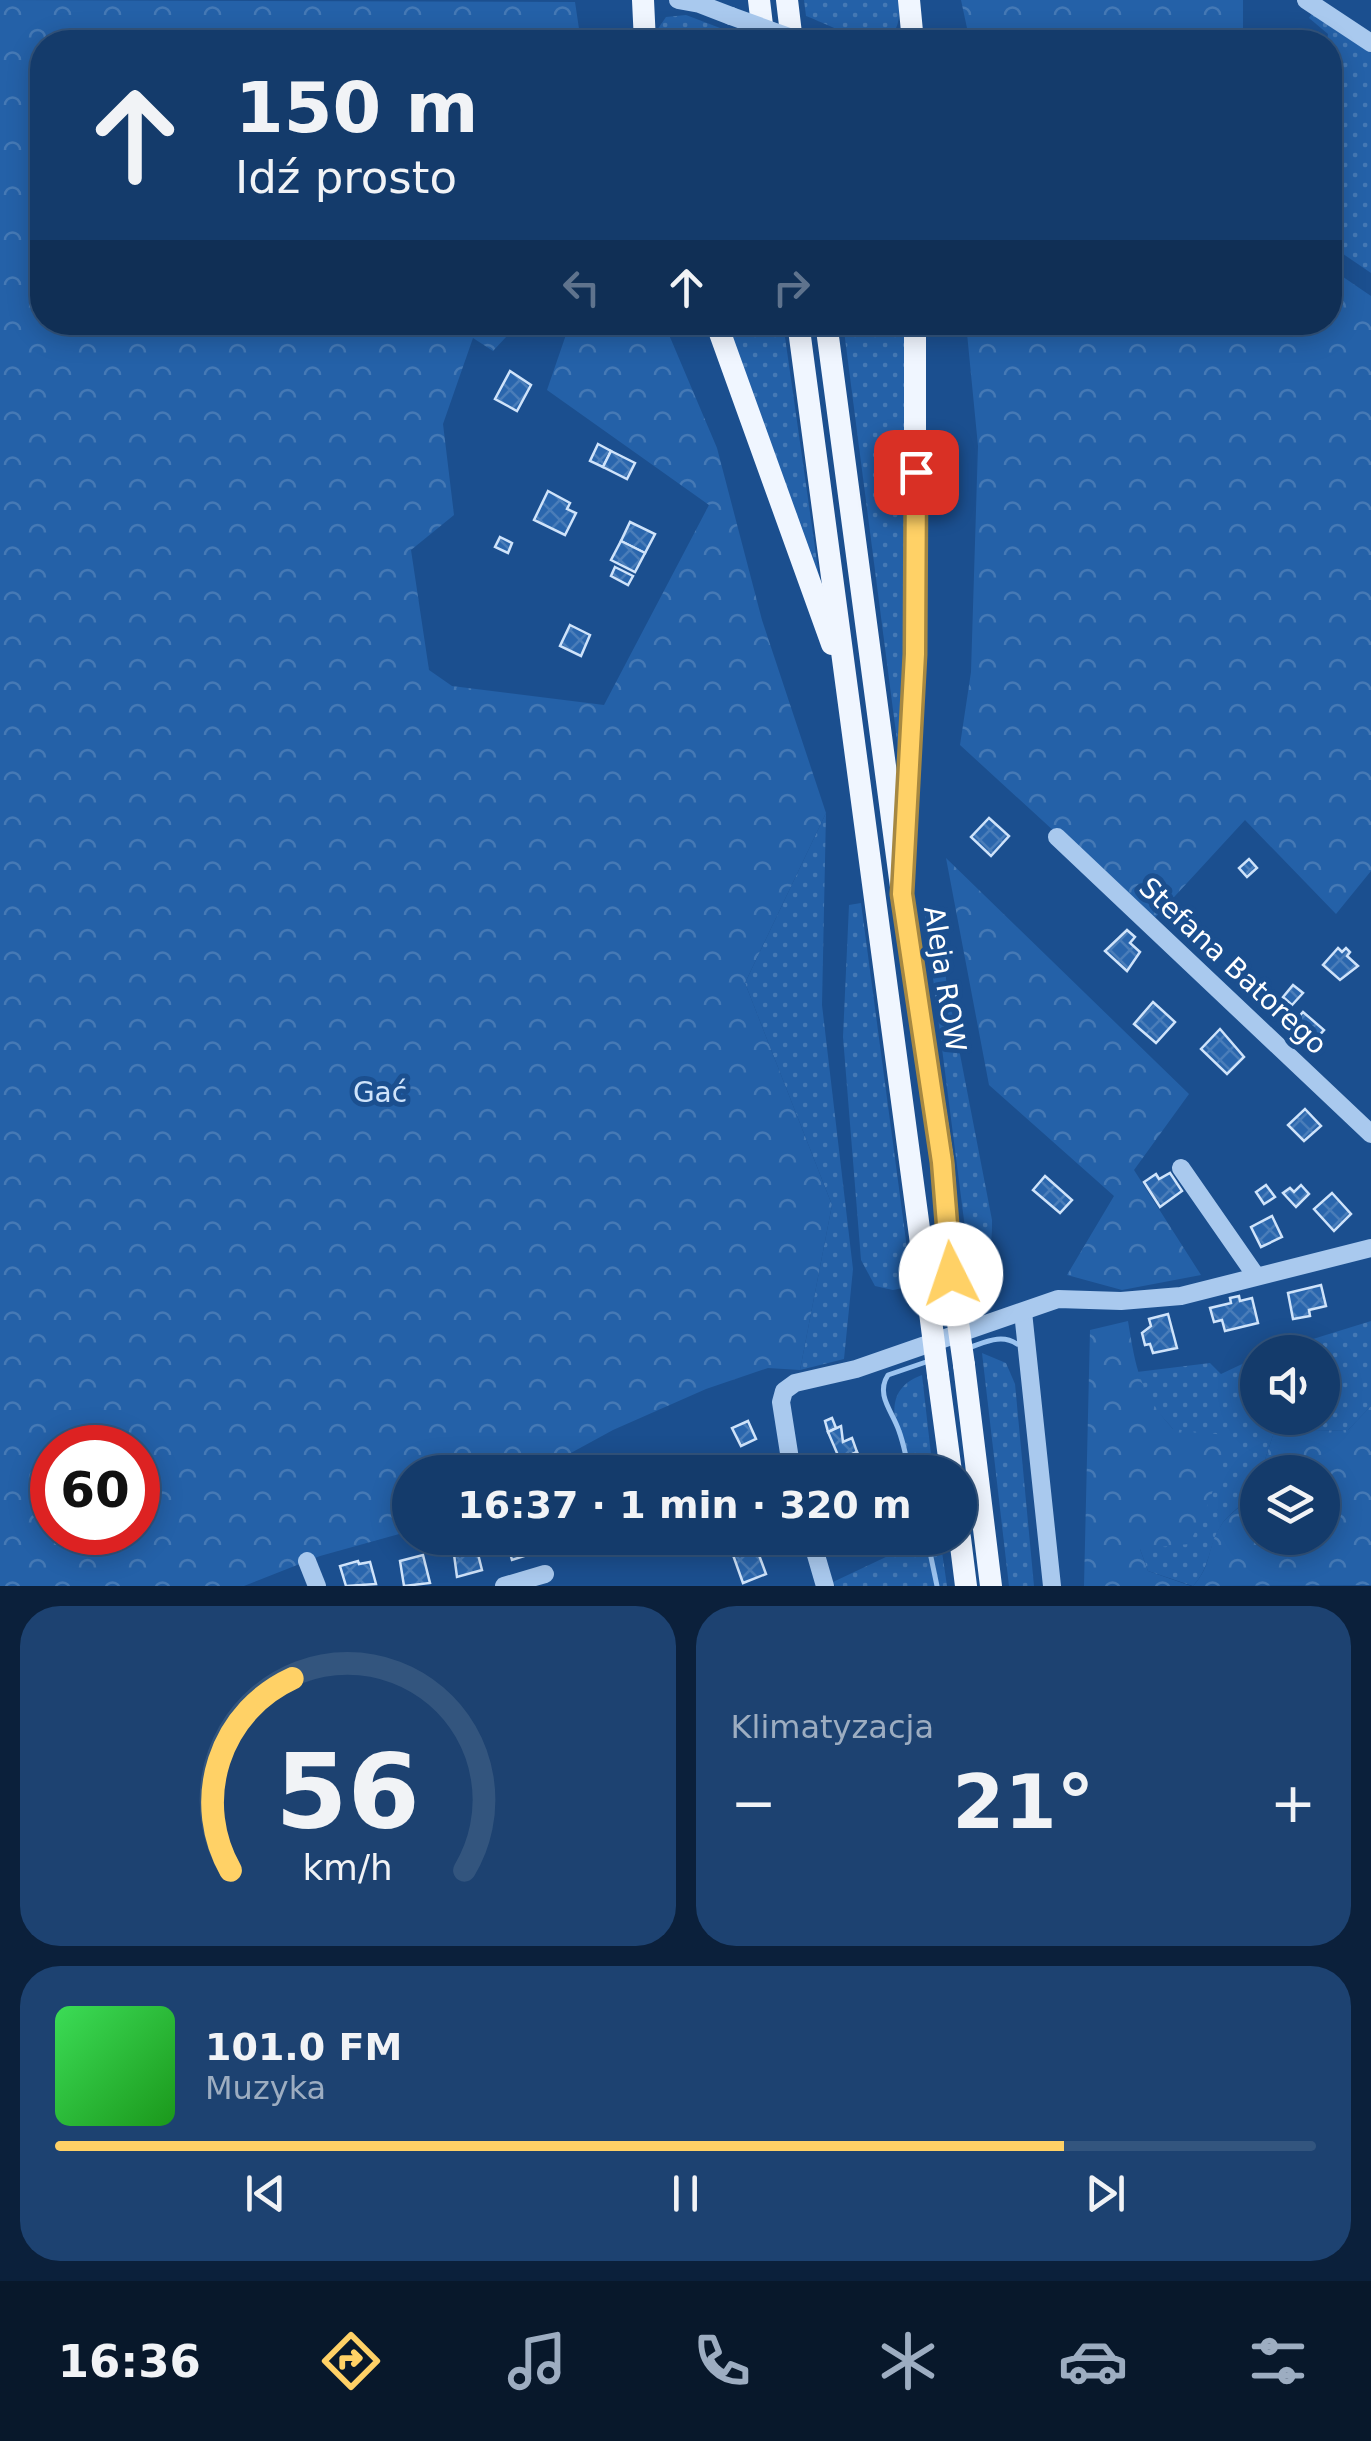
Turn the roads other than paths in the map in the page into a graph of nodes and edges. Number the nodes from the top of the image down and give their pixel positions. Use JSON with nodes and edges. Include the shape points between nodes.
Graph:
{"nodes":[{"id":1,"x":643,"y":0,"type":"edge"},
{"id":2,"x":678,"y":0,"type":"edge"},
{"id":3,"x":759,"y":0,"type":"edge"},
{"id":4,"x":787,"y":0,"type":"edge"},
{"id":5,"x":909,"y":0,"type":"edge"},
{"id":6,"x":1306,"y":0,"type":"edge"},
{"id":7,"x":697,"y":2,"type":"edge"},
{"id":8,"x":644,"y":30,"type":"edge"},
{"id":9,"x":763,"y":30,"type":"edge"},
{"id":10,"x":770,"y":30,"type":"edge"},
{"id":11,"x":791,"y":30,"type":"edge"},
{"id":12,"x":912,"y":30,"type":"edge"},
{"id":13,"x":1371,"y":43,"type":"edge"},
{"id":14,"x":721,"y":335,"type":"edge"},
{"id":15,"x":800,"y":335,"type":"edge"},
{"id":16,"x":828,"y":335,"type":"edge"},
{"id":17,"x":915,"y":335,"type":"edge"},
{"id":18,"x":846,"y":682,"type":"junction"},
{"id":19,"x":1057,"y":837,"type":"dead end"},
{"id":20,"x":902,"y":894,"type":"junction"},
{"id":21,"x":1371,"y":1134,"type":"edge"},
{"id":22,"x":1182,"y":1168,"type":"dead end"},
{"id":23,"x":1371,"y":1248,"type":"edge"},
{"id":24,"x":1256,"y":1276,"type":"junction"},
{"id":25,"x":1022,"y":1312,"type":"junction"},
{"id":26,"x":789,"y":1455,"type":"edge"},
{"id":27,"x":949,"y":1455,"type":"edge"},
{"id":28,"x":816,"y":1555,"type":"edge"},
{"id":29,"x":962,"y":1555,"type":"edge"},
{"id":30,"x":308,"y":1562,"type":"dead end"},
{"id":31,"x":545,"y":1574,"type":"dead end"},
{"id":32,"x":824,"y":1583,"type":"edge"},
{"id":33,"x":317,"y":1586,"type":"edge"},
{"id":34,"x":504,"y":1586,"type":"edge"},
{"id":35,"x":804,"y":1586,"type":"edge"},
{"id":36,"x":966,"y":1586,"type":"edge"},
{"id":37,"x":992,"y":1586,"type":"edge"},
{"id":38,"x":1052,"y":1586,"type":"edge"}],
"edges":[{"from":1,"to":8,"type":"main road"},
{"from":2,"to":7,"type":"street"},
{"from":3,"to":9,"type":"main road"},
{"from":4,"to":11,"type":"main road"},
{"from":5,"to":12,"type":"main road"},
{"from":6,"to":13,"type":"street"},
{"from":7,"to":10,"type":"street","bridge":true},
{"from":14,"to":18,"type":"main road"},
{"from":15,"to":18,"type":"main road","name":"Aleja ROW"},
{"from":16,"to":20,"type":"main road","name":"Aleja ROW"},
{"from":17,"to":20,"type":"main road","via":[[915,654]]},
{"from":18,"to":27,"type":"main road","name":"Aleja ROW","bridge":true},
{"from":19,"to":21,"type":"street","name":"Stefana Batorego"},
{"from":20,"to":37,"type":"main road","name":"Aleja ROW","bridge":true,"via":[[942,1162]]},
{"from":22,"to":24,"type":"street"},
{"from":23,"to":24,"type":"street"},
{"from":24,"to":25,"type":"street","via":[[1181,1296],[1058,1299]]},
{"from":25,"to":26,"type":"street","via":[[795,1383],[781,1402]]},
{"from":25,"to":38,"type":"street"},
{"from":28,"to":32,"type":"street"},
{"from":29,"to":36,"type":"main road"},
{"from":30,"to":33,"type":"street"},
{"from":31,"to":34,"type":"street"},
{"from":32,"to":35,"type":"street"}]}
